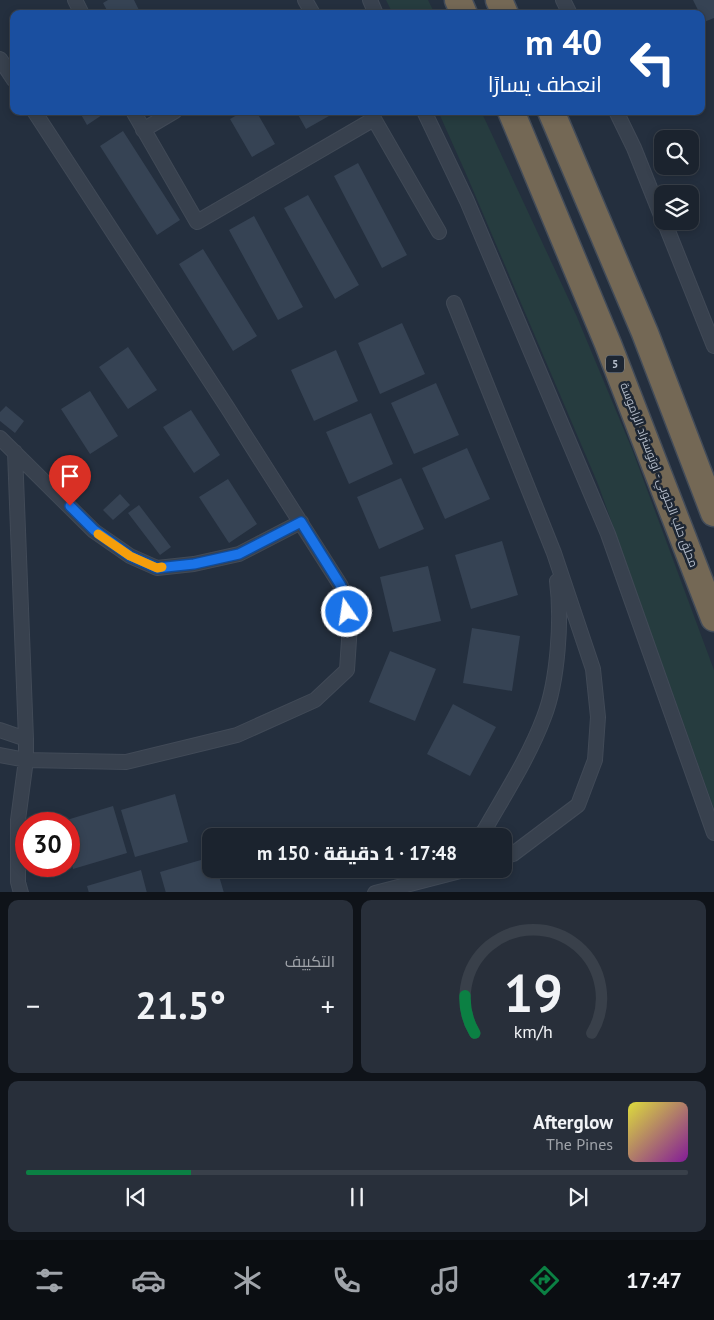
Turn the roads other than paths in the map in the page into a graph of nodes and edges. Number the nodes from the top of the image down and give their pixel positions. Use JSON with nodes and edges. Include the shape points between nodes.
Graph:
{"nodes":[{"id":1,"x":0,"y":59,"type":"edge"},
{"id":2,"x":10,"y":74,"type":"edge"},
{"id":3,"x":37,"y":115,"type":"edge"},
{"id":4,"x":135,"y":115,"type":"edge"},
{"id":5,"x":168,"y":115,"type":"edge"},
{"id":6,"x":371,"y":115,"type":"edge"},
{"id":7,"x":426,"y":115,"type":"edge"},
{"id":8,"x":513,"y":115,"type":"edge"},
{"id":9,"x":554,"y":115,"type":"edge"},
{"id":10,"x":618,"y":115,"type":"edge"},
{"id":11,"x":143,"y":130,"type":"junction"},
{"id":12,"x":654,"y":198,"type":"edge"},
{"id":13,"x":667,"y":230,"type":"edge"},
{"id":14,"x":440,"y":232,"type":"dead end"},
{"id":15,"x":454,"y":303,"type":"dead end"},
{"id":16,"x":714,"y":346,"type":"edge"},
{"id":17,"x":0,"y":438,"type":"edge"},
{"id":18,"x":15,"y":452,"type":"junction"},
{"id":19,"x":714,"y":513,"type":"edge"},
{"id":20,"x":301,"y":522,"type":"junction"},
{"id":21,"x":554,"y":553,"type":"junction"},
{"id":22,"x":714,"y":618,"type":"edge"},
{"id":23,"x":0,"y":730,"type":"edge"},
{"id":24,"x":26,"y":738,"type":"junction"},
{"id":25,"x":0,"y":755,"type":"edge"},
{"id":26,"x":26,"y":760,"type":"junction"},
{"id":27,"x":486,"y":828,"type":"edge"},
{"id":28,"x":714,"y":833,"type":"edge"},
{"id":29,"x":512,"y":854,"type":"edge"},
{"id":30,"x":425,"y":878,"type":"edge"},
{"id":31,"x":21,"y":892,"type":"edge"},
{"id":32,"x":375,"y":892,"type":"edge"}],
"edges":[{"from":1,"to":2,"type":"street"},
{"from":3,"to":20,"type":"street"},
{"from":4,"to":11,"type":"street"},
{"from":5,"to":11,"type":"street"},
{"from":6,"to":11,"type":"street","via":[[196,222]]},
{"from":6,"to":14,"type":"street"},
{"from":7,"to":28,"type":"street","via":[[467,201],[608,534]]},
{"from":8,"to":22,"type":"highway","name":"محلق حلب الجنوبي - اوتوستراد الراموسة","number":"5","via":[[608,344]]},
{"from":9,"to":19,"type":"highway","via":[[645,333]]},
{"from":10,"to":12,"type":"street"},
{"from":13,"to":16,"type":"street"},
{"from":15,"to":21,"type":"street"},
{"from":17,"to":18,"type":"street"},
{"from":18,"to":20,"type":"street","via":[[94,530],[130,556],[157,568],[239,554]]},
{"from":18,"to":24,"type":"street"},
{"from":20,"to":26,"type":"street","via":[[341,586],[350,625],[347,670],[315,700],[237,735],[126,762]]},
{"from":21,"to":27,"type":"street","via":[[559,596],[555,672],[544,716]]},
{"from":21,"to":29,"type":"street","via":[[593,669],[598,718],[595,760],[578,805]]},
{"from":23,"to":24,"type":"street"},
{"from":24,"to":26,"type":"street"},
{"from":25,"to":26,"type":"street"},
{"from":26,"to":31,"type":"street","via":[[18,820],[18,882]]},
{"from":30,"to":32,"type":"street"}]}
